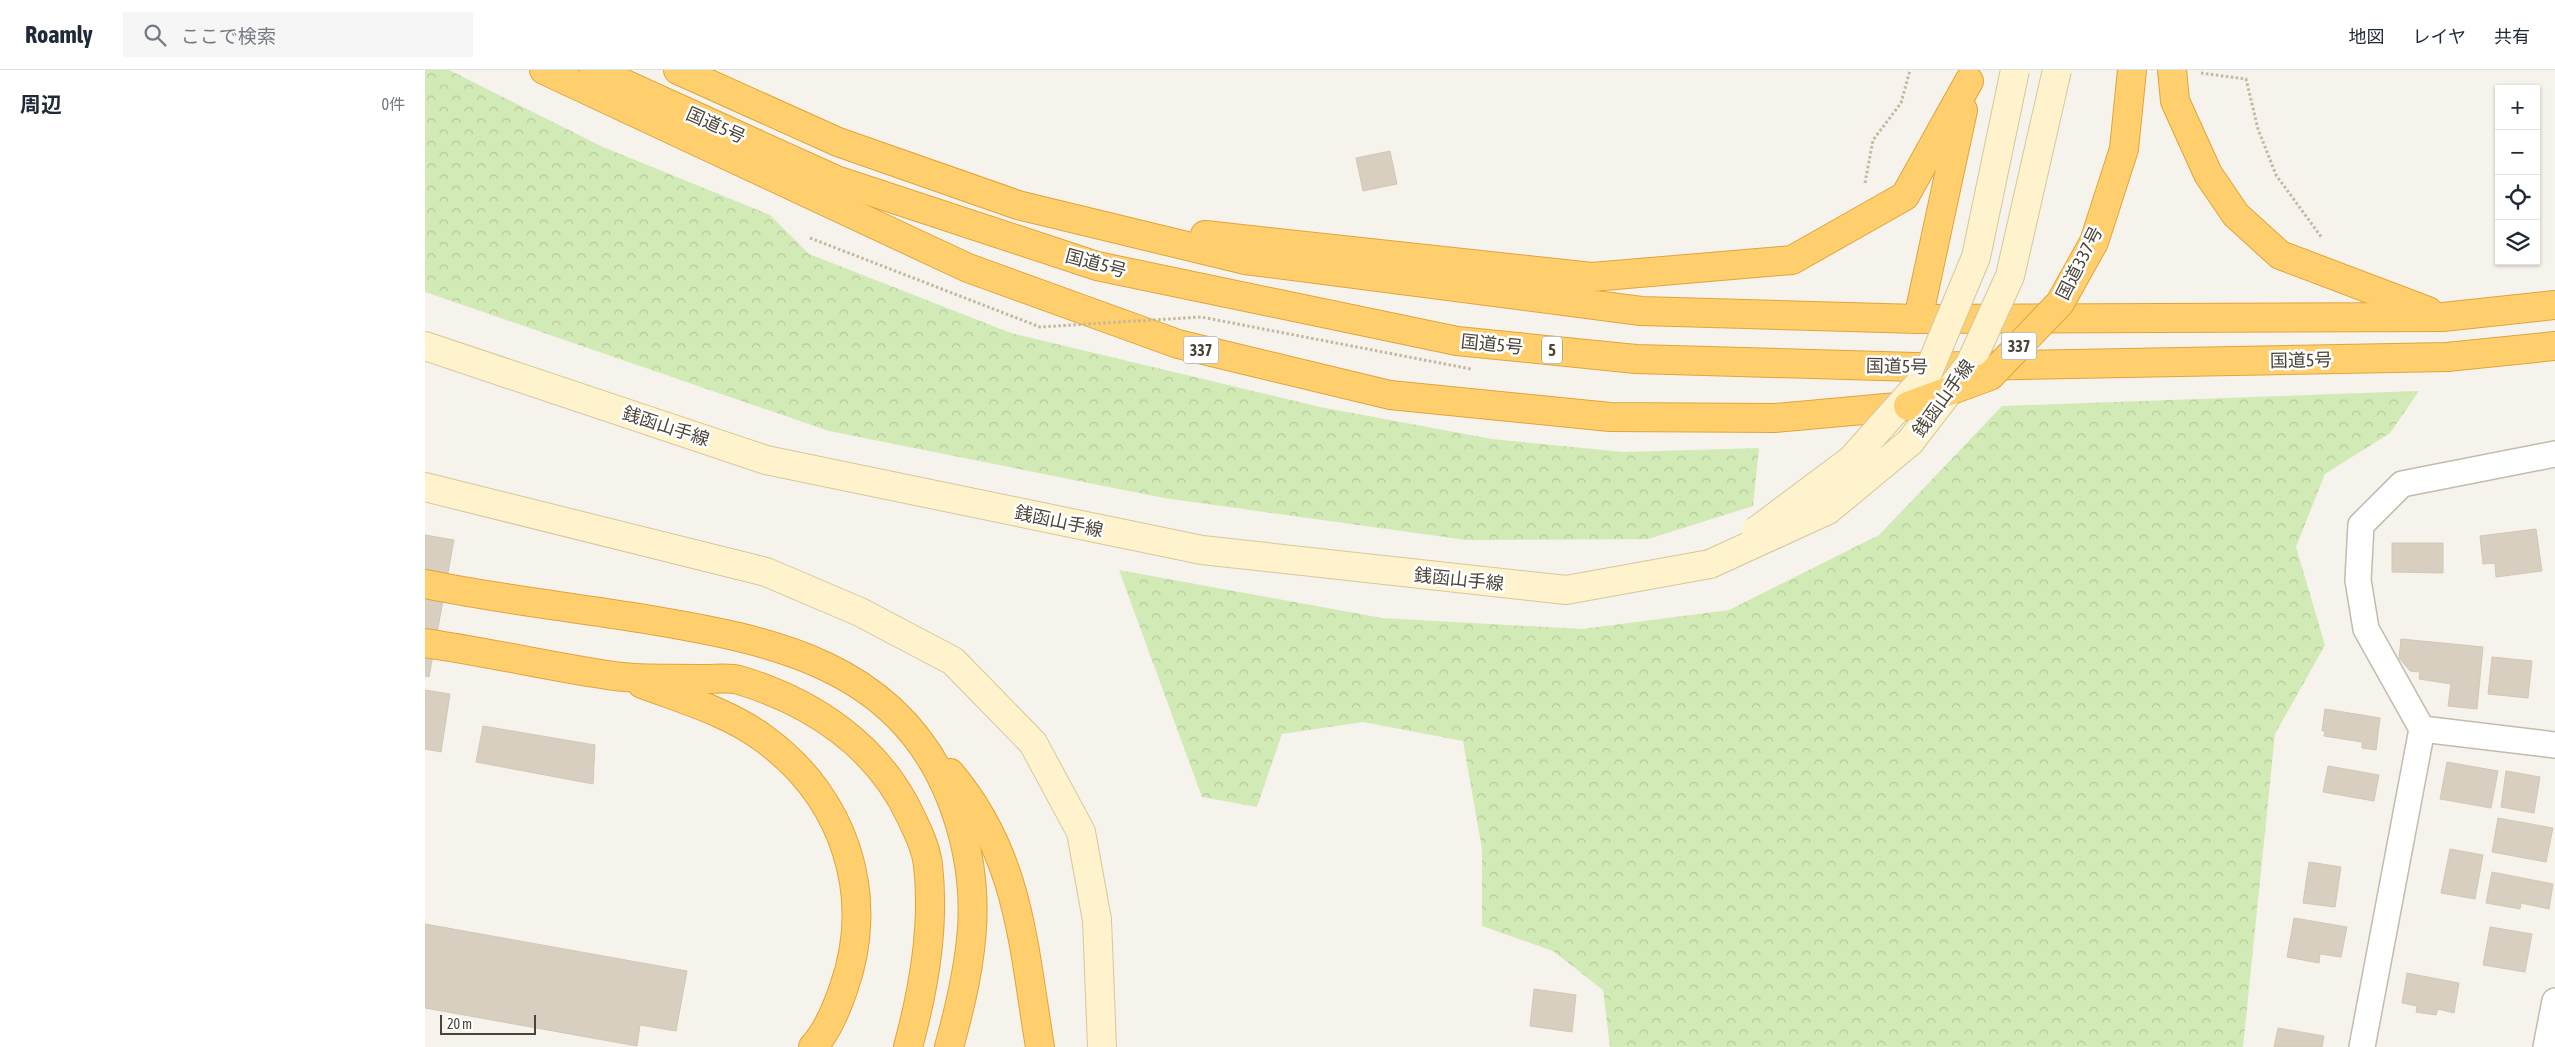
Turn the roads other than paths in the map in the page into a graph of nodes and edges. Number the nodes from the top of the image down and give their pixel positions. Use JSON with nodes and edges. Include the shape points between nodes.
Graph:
{"nodes":[{"id":1,"x":544,"y":70,"type":"edge"},
{"id":2,"x":593,"y":70,"type":"edge"},
{"id":3,"x":678,"y":70,"type":"edge"},
{"id":4,"x":2015,"y":70,"type":"edge"},
{"id":5,"x":2057,"y":70,"type":"edge"},
{"id":6,"x":2132,"y":70,"type":"edge"},
{"id":7,"x":2183,"y":71,"type":"edge"},
{"id":8,"x":1970,"y":76,"type":"edge"},
{"id":9,"x":1018,"y":205,"type":"junction"},
{"id":10,"x":2555,"y":306,"type":"edge"},
{"id":11,"x":2443,"y":317,"type":"junction"},
{"id":12,"x":1918,"y":319,"type":"junction"},
{"id":13,"x":425,"y":346,"type":"edge"},
{"id":14,"x":2555,"y":346,"type":"edge"},
{"id":15,"x":2555,"y":454,"type":"edge"},
{"id":16,"x":425,"y":487,"type":"edge"},
{"id":17,"x":1710,"y":564,"type":"junction"},
{"id":18,"x":425,"y":584,"type":"edge"},
{"id":19,"x":425,"y":643,"type":"edge"},
{"id":20,"x":623,"y":677,"type":"junction"},
{"id":21,"x":2422,"y":729,"type":"junction"},
{"id":22,"x":924,"y":744,"type":"junction"},
{"id":23,"x":2555,"y":745,"type":"edge"},
{"id":24,"x":2555,"y":1001,"type":"edge"},
{"id":25,"x":813,"y":1047,"type":"edge"},
{"id":26,"x":908,"y":1047,"type":"edge"},
{"id":27,"x":949,"y":1047,"type":"edge"},
{"id":28,"x":1040,"y":1047,"type":"edge"},
{"id":29,"x":1102,"y":1047,"type":"edge"},
{"id":30,"x":2361,"y":1047,"type":"edge"},
{"id":31,"x":2547,"y":1047,"type":"edge"}],
"edges":[{"from":1,"to":6,"type":"highway","name":"国道337号","number":"337","bridge":true,"via":[[968,268],[1178,344],[1390,395],[1609,416],[1775,418],[1908,406],[1991,376],[2060,303],[2093,242],[2124,149]]},
{"from":2,"to":14,"type":"highway","name":"国道5号","number":"5","via":[[836,180],[1097,266],[1457,341],[1636,359],[1915,367],[2447,357]]},
{"from":3,"to":9,"type":"highway","name":"国道5号","via":[[838,142]]},
{"from":4,"to":17,"type":"street","name":"銭函山手線","bridge":true,"via":[[1976,257],[1927,375],[1851,460]]},
{"from":5,"to":17,"type":"street","name":"銭函山手線","bridge":true,"via":[[2010,276],[1970,364],[1910,442],[1828,510]]},
{"from":7,"to":11,"type":"highway","via":[[2175,102],[2208,174],[2236,215],[2280,255]]},
{"from":8,"to":9,"type":"highway","via":[[1905,196],[1792,260],[1592,277],[1221,238]]},
{"from":8,"to":12,"type":"highway"},
{"from":9,"to":12,"type":"highway","name":"国道5号","via":[[1245,260],[1631,310]]},
{"from":10,"to":11,"type":"highway","name":"国道5号"},
{"from":11,"to":12,"type":"highway","name":"国道5号"},
{"from":13,"to":17,"type":"street","name":"銭函山手線","via":[[766,460],[1202,550],[1565,590]]},
{"from":15,"to":21,"type":"street","via":[[2402,484],[2361,525],[2358,580],[2366,628]]},
{"from":16,"to":29,"type":"street","via":[[765,572],[860,612],[953,661],[1033,743],[1081,832],[1097,920]]},
{"from":18,"to":22,"type":"highway","via":[[731,634],[779,648],[816,661],[878,698]]},
{"from":19,"to":20,"type":"highway"},
{"from":20,"to":25,"type":"highway","via":[[724,716],[763,738],[797,769],[822,798],[851,862],[857,893],[858,930],[853,964],[837,1008]]},
{"from":20,"to":26,"type":"highway","via":[[737,680],[772,692],[809,708],[839,727],[889,778],[921,838],[928,863],[929,939],[924,981]]},
{"from":21,"to":23,"type":"street"},
{"from":21,"to":30,"type":"street"},
{"from":22,"to":27,"type":"highway","via":[[960,820],[970,860],[973,927]]},
{"from":22,"to":28,"type":"highway","via":[[973,802],[1004,863],[1022,932]]},
{"from":24,"to":31,"type":"street"}]}
